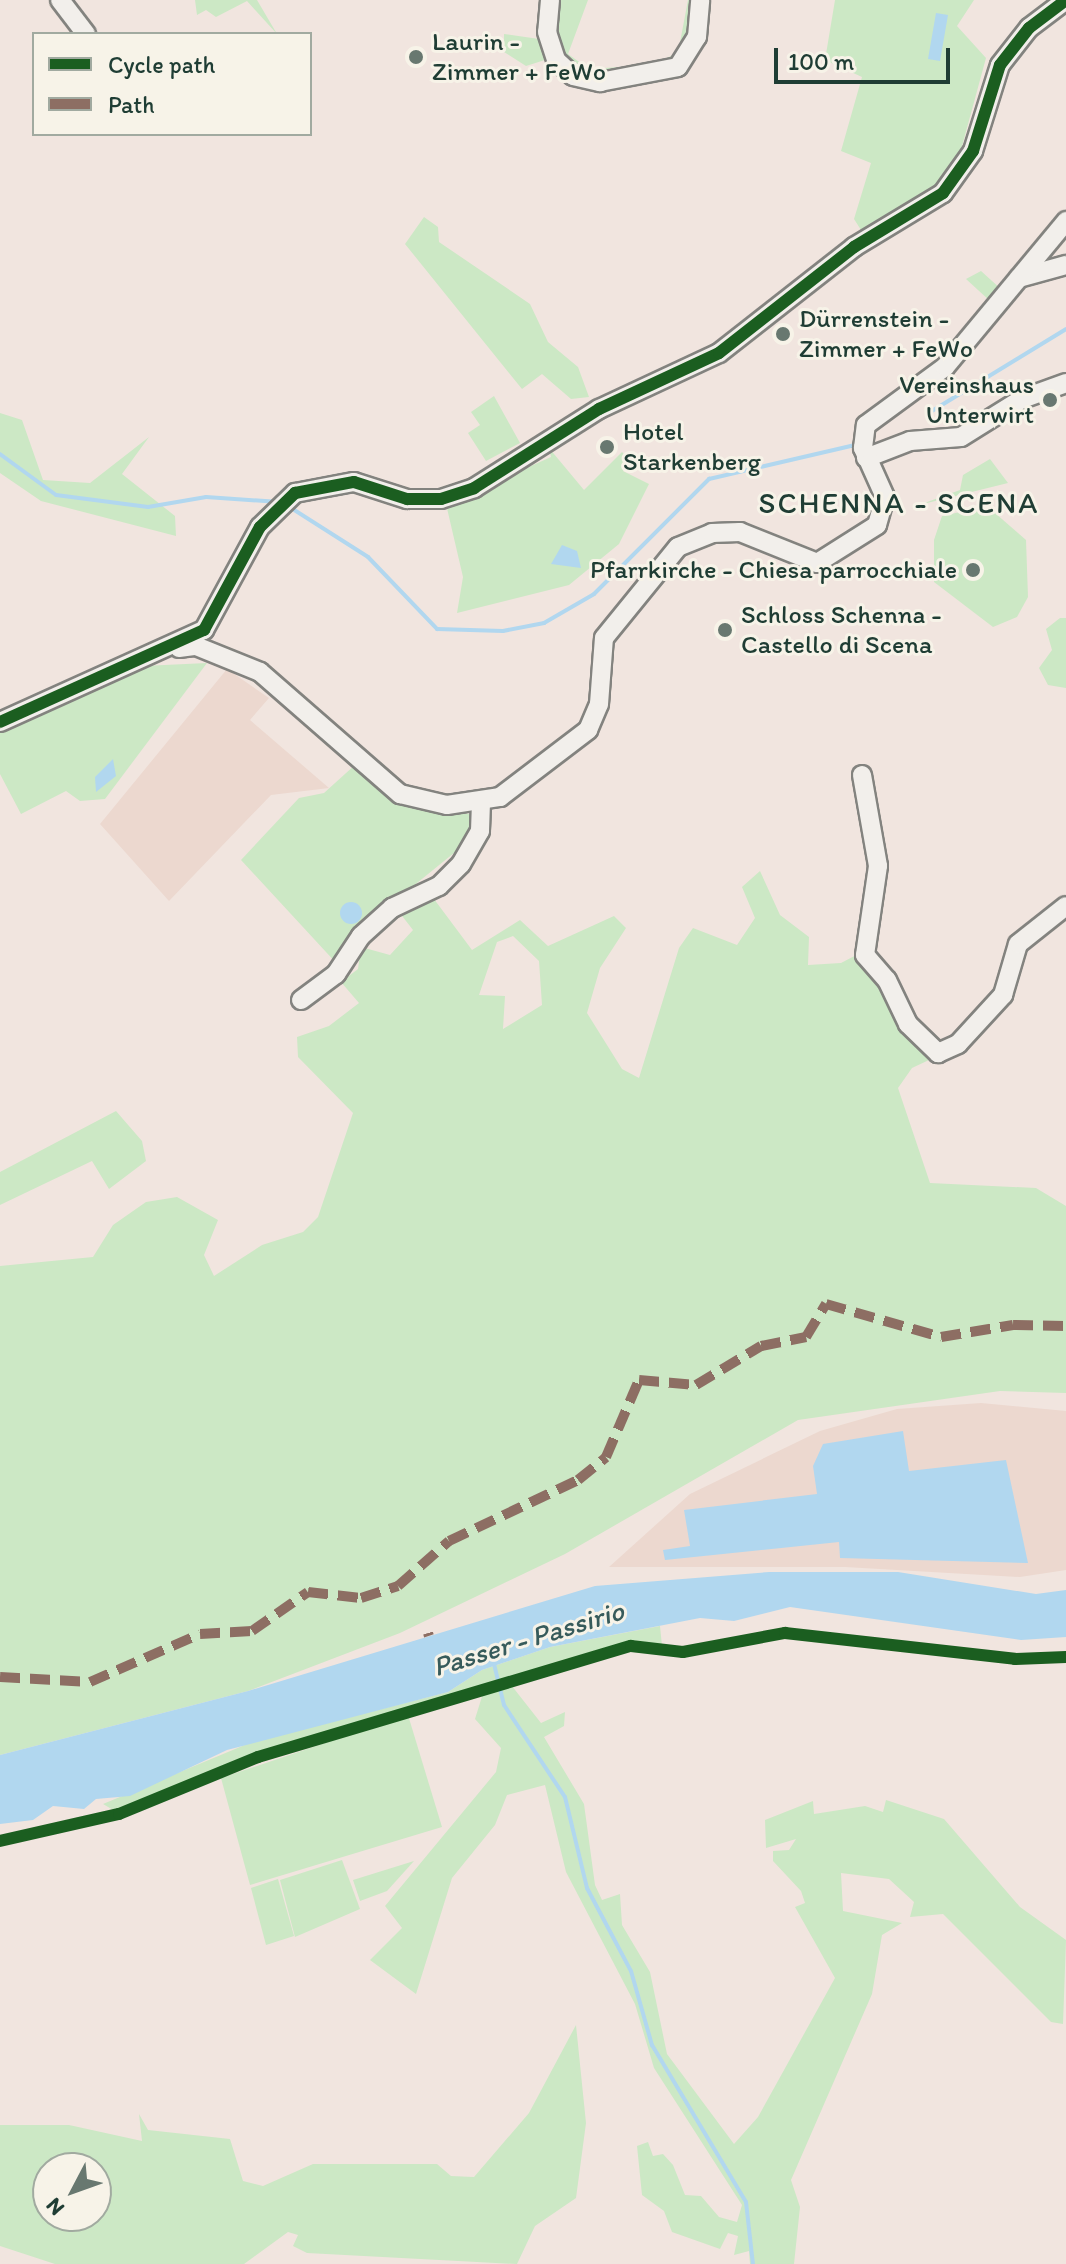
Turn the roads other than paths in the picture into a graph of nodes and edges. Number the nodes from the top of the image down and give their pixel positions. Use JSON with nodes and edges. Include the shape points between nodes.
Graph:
{"nodes":[{"id":1,"x":60,"y":0,"type":"edge"},
{"id":2,"x":550,"y":0,"type":"edge"},
{"id":3,"x":700,"y":0,"type":"edge"},
{"id":4,"x":1066,"y":0,"type":"edge"},
{"id":5,"x":84,"y":32,"type":"edge"},
{"id":6,"x":1066,"y":221,"type":"edge"},
{"id":7,"x":1066,"y":265,"type":"edge"},
{"id":8,"x":1019,"y":278,"type":"junction"},
{"id":9,"x":1066,"y":383,"type":"edge"},
{"id":10,"x":865,"y":453,"type":"junction"},
{"id":11,"x":204,"y":630,"type":"junction"},
{"id":12,"x":157,"y":654,"type":"junction"},
{"id":13,"x":218,"y":656,"type":"junction"},
{"id":14,"x":0,"y":722,"type":"edge"},
{"id":15,"x":862,"y":775,"type":"dead end"},
{"id":16,"x":481,"y":804,"type":"junction"},
{"id":17,"x":1066,"y":906,"type":"edge"},
{"id":18,"x":301,"y":1000,"type":"dead end"}],
"edges":[{"from":1,"to":5,"type":"street"},
{"from":2,"to":3,"type":"street","via":[[547,32],[556,60],[573,76],[600,82],[678,67],[697,37]]},
{"from":4,"to":11,"type":"street","via":[[1006,55],[973,151],[943,193],[854,247],[719,353],[599,409],[474,488],[441,499],[407,499],[354,482],[308,487],[288,498],[267,519]]},
{"from":6,"to":8,"type":"street"},
{"from":7,"to":8,"type":"street"},
{"from":8,"to":10,"type":"street","via":[[935,376],[870,420]]},
{"from":9,"to":10,"type":"street","via":[[1022,399],[961,437]]},
{"from":10,"to":16,"type":"street","via":[[885,497],[877,525],[817,563],[740,532],[712,533],[678,547],[604,638],[599,704],[588,730]]},
{"from":11,"to":12,"type":"street"},
{"from":11,"to":13,"type":"street"},
{"from":12,"to":13,"type":"street","via":[[196,646]]},
{"from":12,"to":14,"type":"street"},
{"from":13,"to":16,"type":"street","via":[[279,686],[400,794],[420,802]]},
{"from":15,"to":17,"type":"street","via":[[878,866],[865,955],[887,980],[908,1024],[938,1053],[958,1044],[1003,995],[1018,944]]},
{"from":16,"to":18,"type":"street","via":[[480,831],[461,864],[439,886],[392,908],[361,936],[336,974]]}]}
